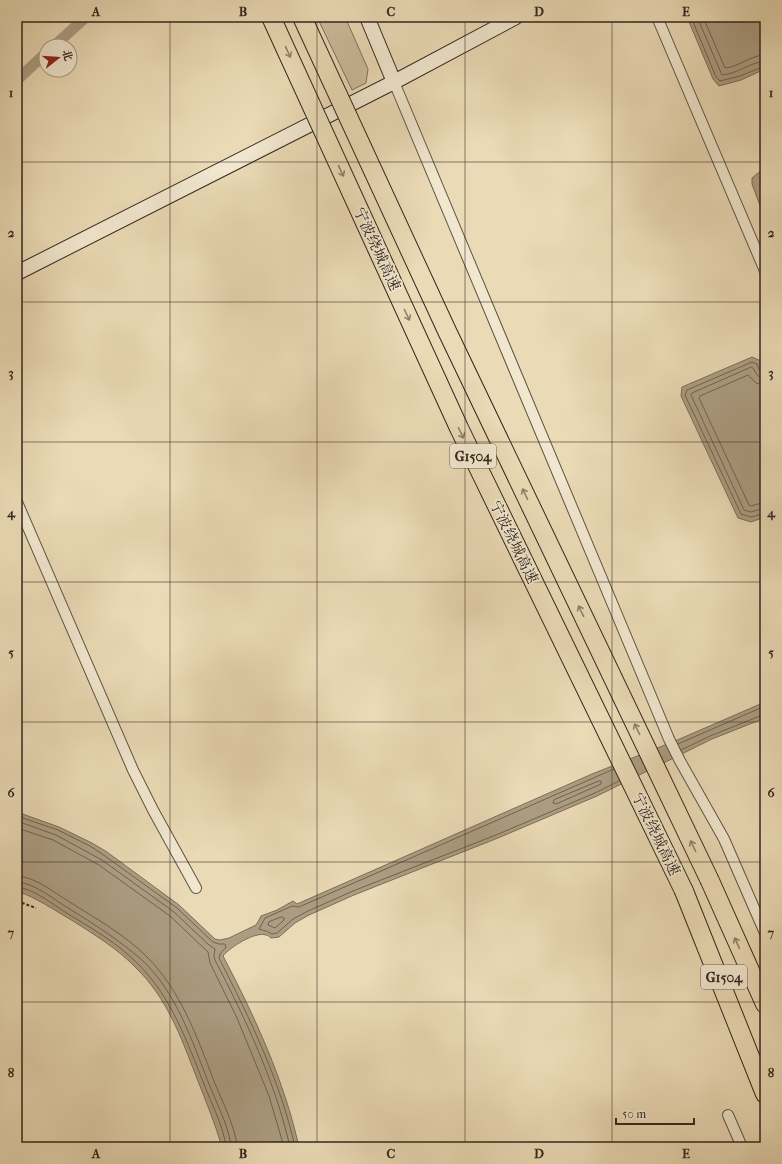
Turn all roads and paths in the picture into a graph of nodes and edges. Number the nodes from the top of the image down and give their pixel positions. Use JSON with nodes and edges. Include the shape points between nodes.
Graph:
{"nodes":[{"id":1,"x":271,"y":17,"type":"edge"},
{"id":2,"x":302,"y":17,"type":"edge"},
{"id":3,"x":367,"y":17,"type":"edge"},
{"id":4,"x":516,"y":17,"type":"edge"},
{"id":5,"x":657,"y":17,"type":"edge"},
{"id":6,"x":394,"y":82,"type":"junction"},
{"id":7,"x":765,"y":271,"type":"edge"},
{"id":8,"x":17,"y":273,"type":"edge"},
{"id":9,"x":17,"y":502,"type":"edge"},
{"id":10,"x":196,"y":888,"type":"dead end"},
{"id":11,"x":684,"y":891,"type":"junction"},
{"id":12,"x":17,"y":901,"type":"edge"},
{"id":13,"x":36,"y":908,"type":"dead end"},
{"id":14,"x":765,"y":933,"type":"edge"},
{"id":15,"x":765,"y":1004,"type":"edge"},
{"id":16,"x":765,"y":1064,"type":"edge"},
{"id":17,"x":765,"y":1094,"type":"edge"},
{"id":18,"x":728,"y":1115,"type":"dead end"},
{"id":19,"x":742,"y":1147,"type":"edge"}],
"edges":[{"from":1,"to":11,"type":"highway","name":"宁波绕城高速","number":"G1504","one_way":true,"bridge":true,"via":[[459,428]]},
{"from":15,"to":2,"type":"highway","name":"宁波绕城高速","number":"G1504","one_way":true,"bridge":true,"via":[[710,881],[447,331]]},
{"from":3,"to":6,"type":"main road"},
{"from":4,"to":6,"type":"main road"},
{"from":5,"to":7,"type":"street"},
{"from":6,"to":8,"type":"main road"},
{"from":6,"to":14,"type":"street","via":[[669,739],[724,839]]},
{"from":9,"to":10,"type":"street","via":[[133,770],[152,810]]},
{"from":11,"to":16,"type":"highway","name":"宁波绕城高速","number":"G1504"},
{"from":11,"to":17,"type":"highway"},
{"from":12,"to":13,"type":"path"},
{"from":18,"to":19,"type":"street"}]}
